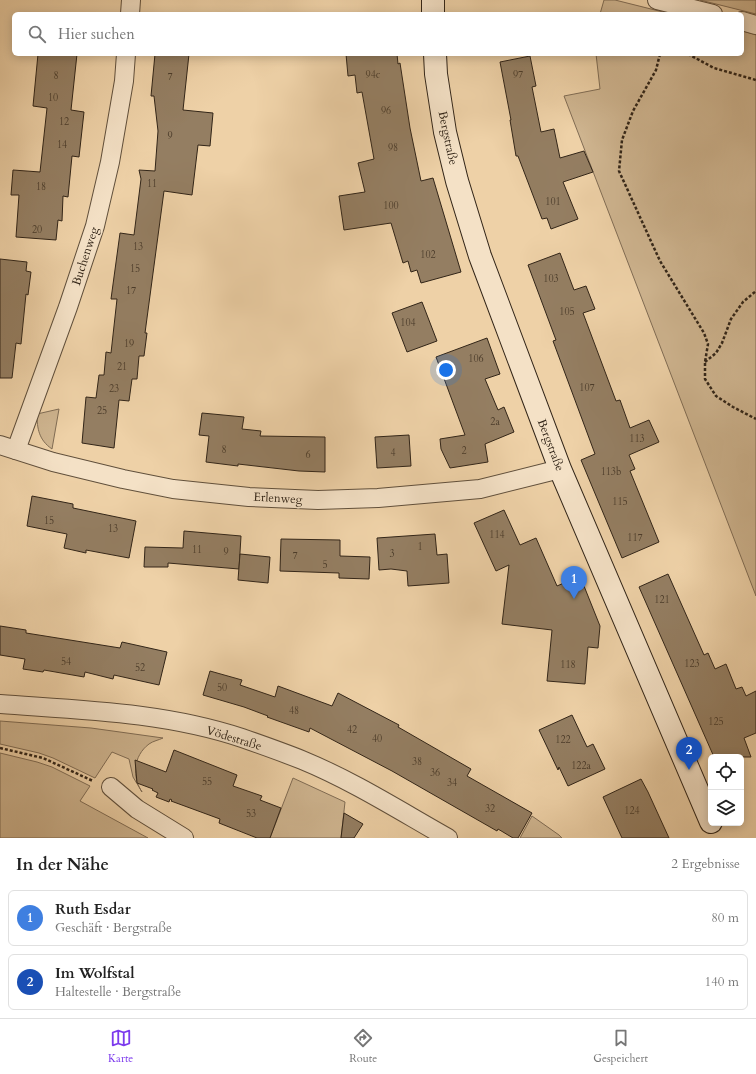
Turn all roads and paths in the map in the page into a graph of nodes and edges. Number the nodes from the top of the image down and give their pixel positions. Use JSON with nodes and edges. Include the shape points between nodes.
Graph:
{"nodes":[{"id":1,"x":131,"y":0,"type":"edge"},
{"id":2,"x":433,"y":0,"type":"edge"},
{"id":3,"x":657,"y":0,"type":"edge"},
{"id":4,"x":130,"y":12,"type":"edge"},
{"id":5,"x":433,"y":12,"type":"edge"},
{"id":6,"x":705,"y":12,"type":"edge"},
{"id":7,"x":744,"y":22,"type":"edge"},
{"id":8,"x":756,"y":25,"type":"edge"},
{"id":9,"x":126,"y":56,"type":"edge"},
{"id":10,"x":435,"y":56,"type":"edge"},
{"id":11,"x":660,"y":56,"type":"edge"},
{"id":12,"x":692,"y":56,"type":"edge"},
{"id":13,"x":756,"y":80,"type":"edge"},
{"id":14,"x":756,"y":291,"type":"edge"},
{"id":15,"x":705,"y":362,"type":"junction"},
{"id":16,"x":756,"y":420,"type":"edge"},
{"id":17,"x":8,"y":448,"type":"edge"},
{"id":18,"x":560,"y":469,"type":"junction"},
{"id":19,"x":0,"y":704,"type":"edge"},
{"id":20,"x":0,"y":748,"type":"edge"},
{"id":21,"x":91,"y":781,"type":"dead end"},
{"id":22,"x":111,"y":787,"type":"dead end"},
{"id":23,"x":708,"y":816,"type":"edge"},
{"id":24,"x":712,"y":826,"type":"edge"},
{"id":25,"x":184,"y":838,"type":"edge"},
{"id":26,"x":448,"y":838,"type":"edge"},
{"id":27,"x":718,"y":838,"type":"edge"}],
"edges":[{"from":1,"to":4,"type":"street"},
{"from":2,"to":5,"type":"street"},
{"from":3,"to":6,"type":"street"},
{"from":7,"to":8,"type":"street"},
{"from":9,"to":17,"type":"street","name":"Buchenweg","via":[[110,162],[95,226],[68,307]]},
{"from":10,"to":18,"type":"street","name":"Bergstraße","via":[[444,132],[457,181],[480,256]]},
{"from":11,"to":15,"type":"path","via":[[656,70],[633,112],[622,140],[619,171],[660,261],[704,334],[708,344]]},
{"from":12,"to":13,"type":"path","via":[[714,68]]},
{"from":14,"to":15,"type":"path","via":[[743,302],[731,319],[716,353]]},
{"from":15,"to":16,"type":"path","via":[[705,379],[716,396]]},
{"from":17,"to":18,"type":"street","name":"Erlenweg","via":[[109,476],[173,489],[318,500],[378,498],[480,489]]},
{"from":18,"to":23,"type":"street","name":"Bergstraße"},
{"from":19,"to":26,"type":"street","name":"Vödestraße","via":[[144,716],[241,738],[302,760],[344,780]]},
{"from":20,"to":21,"type":"path","via":[[43,758]]},
{"from":22,"to":25,"type":"street","via":[[137,809]]},
{"from":24,"to":27,"type":"street","name":"Bergstraße"}]}
